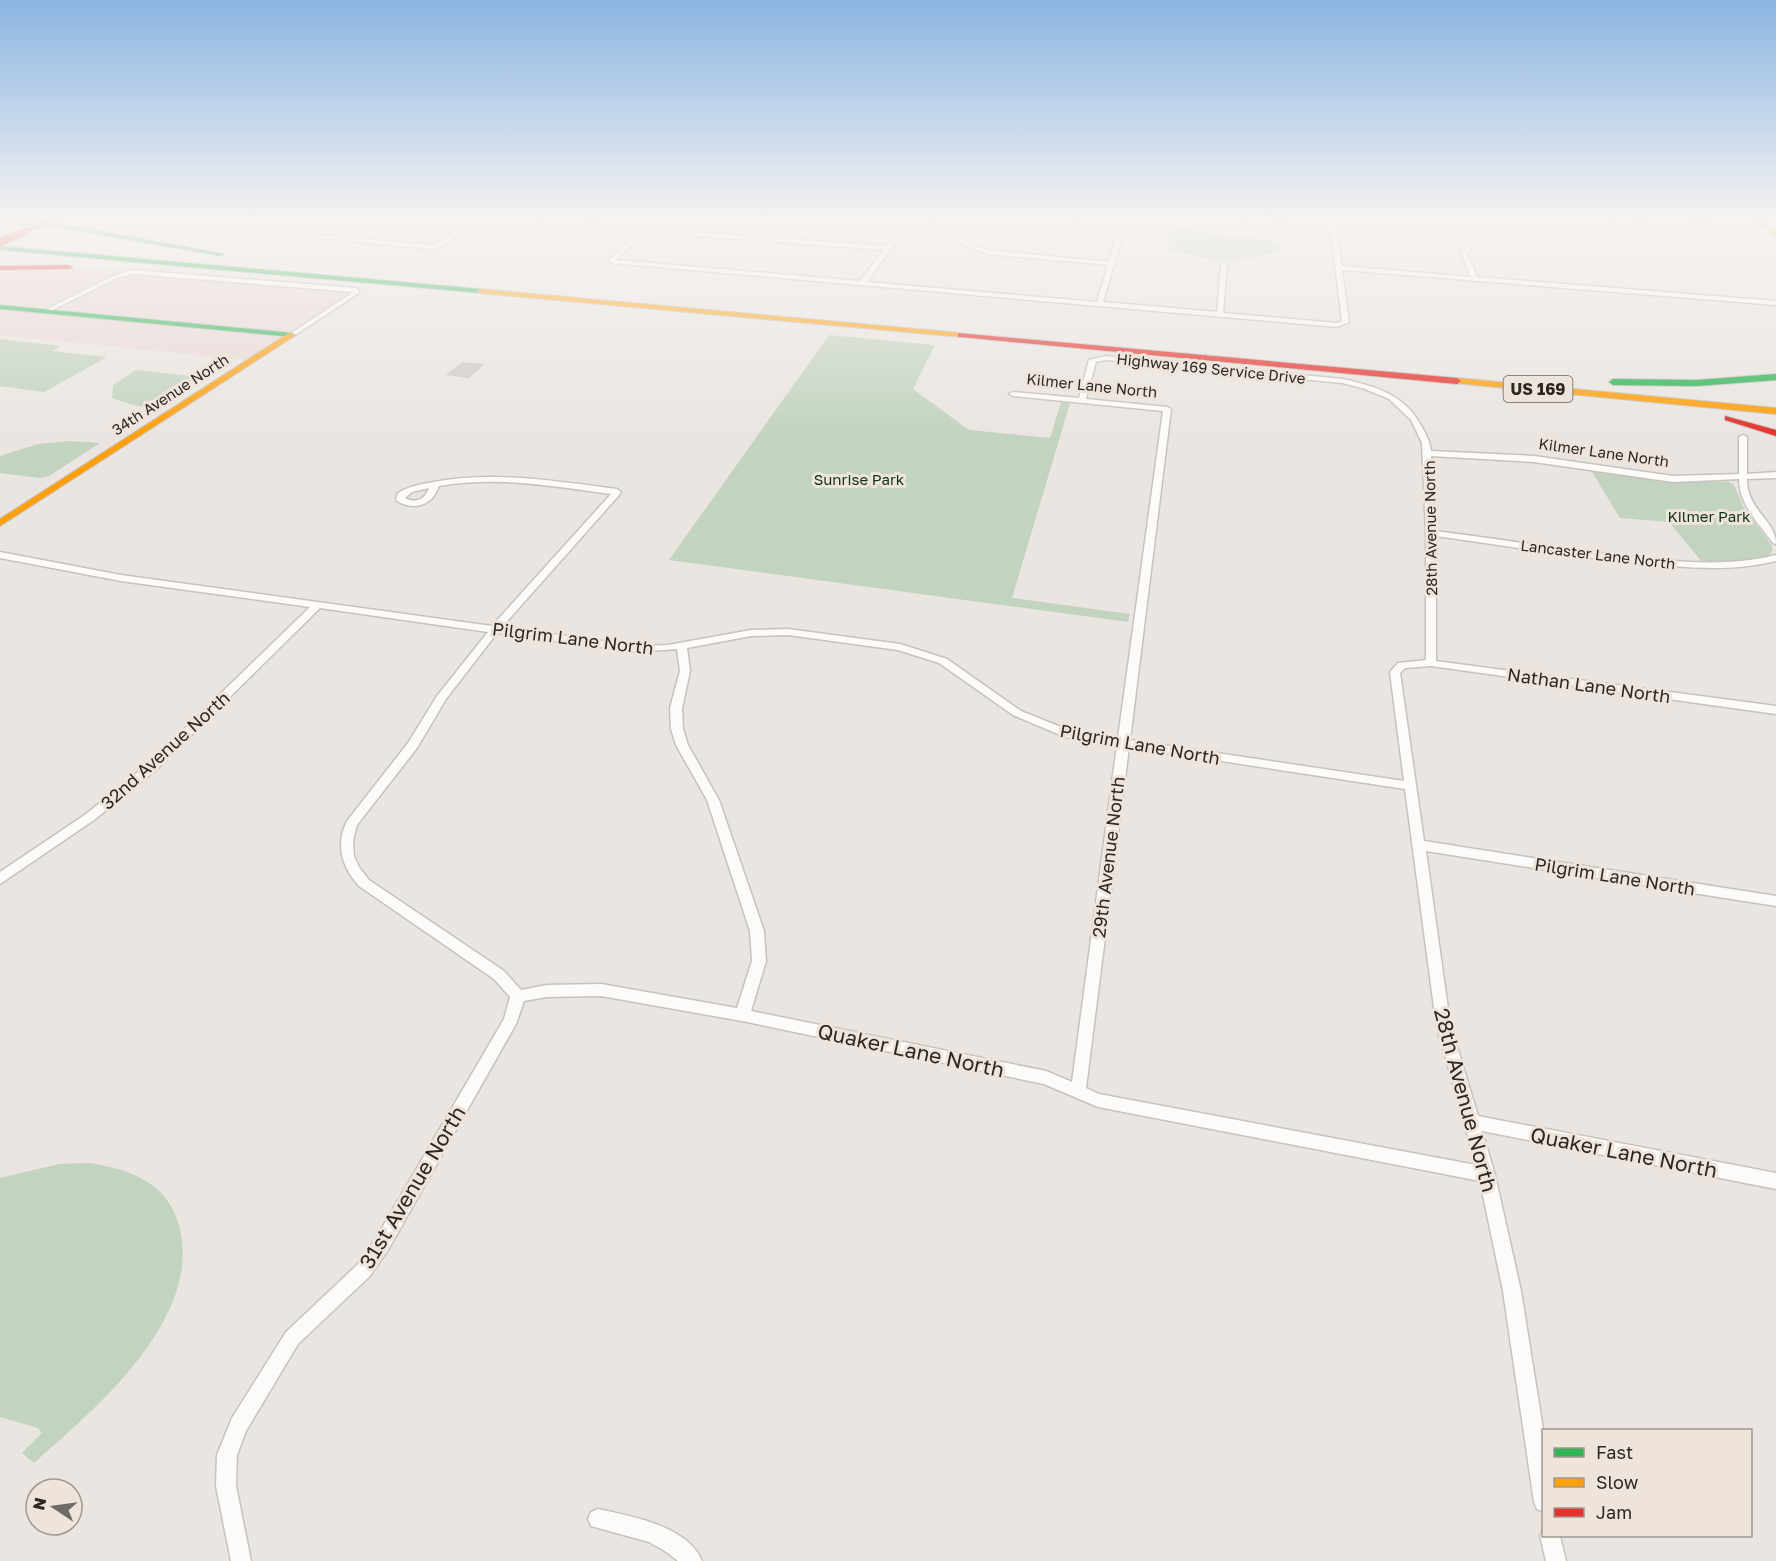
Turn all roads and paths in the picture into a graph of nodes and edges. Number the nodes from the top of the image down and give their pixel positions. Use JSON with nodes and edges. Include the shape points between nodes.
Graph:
{"nodes":[{"id":1,"x":87,"y":292,"type":"edge"},
{"id":2,"x":356,"y":292,"type":"edge"},
{"id":3,"x":479,"y":292,"type":"edge"},
{"id":4,"x":570,"y":292,"type":"edge"},
{"id":5,"x":974,"y":292,"type":"edge"},
{"id":6,"x":1103,"y":292,"type":"edge"},
{"id":7,"x":1222,"y":292,"type":"edge"},
{"id":8,"x":1342,"y":292,"type":"edge"},
{"id":9,"x":1636,"y":292,"type":"edge"},
{"id":10,"x":1100,"y":303,"type":"junction"},
{"id":11,"x":1776,"y":303,"type":"edge"},
{"id":12,"x":0,"y":307,"type":"edge"},
{"id":13,"x":46,"y":311,"type":"junction"},
{"id":14,"x":1220,"y":314,"type":"junction"},
{"id":15,"x":292,"y":334,"type":"junction"},
{"id":16,"x":1301,"y":367,"type":"junction"},
{"id":17,"x":1426,"y":370,"type":"junction"},
{"id":18,"x":1776,"y":377,"type":"edge"},
{"id":19,"x":1330,"y":380,"type":"joint"},
{"id":20,"x":1013,"y":394,"type":"dead end"},
{"id":21,"x":1082,"y":401,"type":"junction"},
{"id":22,"x":1776,"y":403,"type":"edge"},
{"id":23,"x":1167,"y":409,"type":"joint"},
{"id":24,"x":1776,"y":411,"type":"edge"},
{"id":25,"x":1776,"y":433,"type":"edge"},
{"id":26,"x":1743,"y":437,"type":"dead end"},
{"id":27,"x":1428,"y":453,"type":"junction"},
{"id":28,"x":1776,"y":475,"type":"edge"},
{"id":29,"x":1741,"y":476,"type":"junction"},
{"id":30,"x":435,"y":484,"type":"dead end"},
{"id":31,"x":0,"y":523,"type":"edge"},
{"id":32,"x":1431,"y":533,"type":"junction"},
{"id":33,"x":1776,"y":541,"type":"edge"},
{"id":34,"x":0,"y":555,"type":"edge"},
{"id":35,"x":1776,"y":558,"type":"edge"},
{"id":36,"x":318,"y":606,"type":"junction"},
{"id":37,"x":495,"y":630,"type":"junction"},
{"id":38,"x":682,"y":646,"type":"junction"},
{"id":39,"x":1431,"y":663,"type":"junction"},
{"id":40,"x":1402,"y":665,"type":"joint"},
{"id":41,"x":1776,"y":710,"type":"edge"},
{"id":42,"x":1122,"y":743,"type":"junction"},
{"id":43,"x":1409,"y":786,"type":"junction"},
{"id":44,"x":1419,"y":845,"type":"junction"},
{"id":45,"x":0,"y":879,"type":"edge"},
{"id":46,"x":1776,"y":901,"type":"edge"},
{"id":47,"x":518,"y":996,"type":"junction"},
{"id":48,"x":742,"y":1016,"type":"junction"},
{"id":49,"x":1078,"y":1091,"type":"junction"},
{"id":50,"x":1471,"y":1122,"type":"junction"},
{"id":51,"x":1487,"y":1175,"type":"junction"},
{"id":52,"x":1776,"y":1181,"type":"edge"},
{"id":53,"x":1542,"y":1489,"type":"edge"},
{"id":54,"x":598,"y":1519,"type":"dead end"},
{"id":55,"x":1550,"y":1537,"type":"edge"},
{"id":56,"x":241,"y":1561,"type":"edge"},
{"id":57,"x":692,"y":1561,"type":"edge"},
{"id":58,"x":1556,"y":1561,"type":"edge"}],
"edges":[{"from":1,"to":13,"type":"street","name":"34th Avenue North"},
{"from":2,"to":15,"type":"street","name":"34th Avenue North"},
{"from":3,"to":16,"type":"main road","number":"US 169"},
{"from":4,"to":17,"type":"main road","number":"US 169"},
{"from":5,"to":10,"type":"street"},
{"from":6,"to":10,"type":"street"},
{"from":7,"to":14,"type":"street"},
{"from":8,"to":14,"type":"street","via":[[1346,322],[1343,324]]},
{"from":9,"to":11,"type":"street"},
{"from":10,"to":14,"type":"street"},
{"from":12,"to":13,"type":"main road"},
{"from":13,"to":15,"type":"main road"},
{"from":15,"to":31,"type":"main road","name":"34th Avenue North"},
{"from":16,"to":24,"type":"main road","number":"US 169"},
{"from":16,"to":25,"type":"main road","via":[[1713,416]]},
{"from":17,"to":18,"type":"main road","via":[[1635,383]]},
{"from":17,"to":22,"type":"main road","number":"US 169"},
{"from":19,"to":21,"type":"street","name":"Highway 169 Service Drive","via":[[1106,358],[1093,360]]},
{"from":19,"to":27,"type":"street","name":"28th Avenue North","via":[[1368,387],[1392,398],[1414,419]]},
{"from":20,"to":21,"type":"street","name":"Kilmer Lane North"},
{"from":21,"to":23,"type":"street","name":"Kilmer Lane North"},
{"from":23,"to":42,"type":"street","name":"29th Avenue North"},
{"from":26,"to":29,"type":"street"},
{"from":27,"to":29,"type":"street","name":"Kilmer Lane North","via":[[1534,459],[1673,479]]},
{"from":27,"to":32,"type":"street","name":"28th Avenue North"},
{"from":28,"to":29,"type":"street","name":"Kilmer Lane North"},
{"from":29,"to":33,"type":"street","via":[[1748,503]]},
{"from":30,"to":37,"type":"street","via":[[479,477],[617,492]]},
{"from":32,"to":35,"type":"street","name":"Lancaster Lane North","via":[[1659,562],[1764,563]]},
{"from":32,"to":39,"type":"street","name":"28th Avenue North"},
{"from":34,"to":36,"type":"street","name":"Pilgrim Lane North","via":[[87,573]]},
{"from":36,"to":37,"type":"street","name":"Pilgrim Lane North"},
{"from":36,"to":45,"type":"street","name":"32nd Avenue North","via":[[144,774]]},
{"from":37,"to":38,"type":"street","name":"Pilgrim Lane North","via":[[637,649]]},
{"from":37,"to":47,"type":"street","via":[[351,824],[346,852],[349,865],[364,883],[499,975]]},
{"from":38,"to":42,"type":"street","name":"Pilgrim Lane North","via":[[751,633],[788,632],[900,647],[943,661],[1033,721],[1069,734]]},
{"from":38,"to":48,"type":"street","via":[[686,671],[676,708],[677,729],[713,800],[757,931],[759,961]]},
{"from":39,"to":40,"type":"street","name":"Nathan Lane North"},
{"from":39,"to":41,"type":"street","name":"Nathan Lane North"},
{"from":40,"to":43,"type":"street","name":"28th Avenue North","via":[[1395,672]]},
{"from":42,"to":43,"type":"street","name":"Pilgrim Lane North"},
{"from":42,"to":49,"type":"street","name":"29th Avenue North"},
{"from":43,"to":44,"type":"street","name":"28th Avenue North"},
{"from":44,"to":46,"type":"street","name":"Pilgrim Lane North"},
{"from":44,"to":50,"type":"street","name":"28th Avenue North","via":[[1443,1023]]},
{"from":47,"to":48,"type":"street","name":"Quaker Lane North","via":[[601,990]]},
{"from":47,"to":56,"type":"street","name":"31st Avenue North","via":[[511,1020],[382,1244],[363,1272],[292,1338],[239,1425],[227,1455],[226,1486]]},
{"from":48,"to":49,"type":"street","name":"Quaker Lane North","via":[[1046,1078]]},
{"from":49,"to":51,"type":"street","name":"Quaker Lane North","via":[[1098,1100]]},
{"from":50,"to":51,"type":"street","name":"28th Avenue North"},
{"from":50,"to":52,"type":"street","name":"Quaker Lane North"},
{"from":51,"to":53,"type":"street","name":"28th Avenue North","via":[[1512,1291]]},
{"from":54,"to":57,"type":"street","via":[[645,1530],[673,1543]]},
{"from":55,"to":58,"type":"street"}]}
